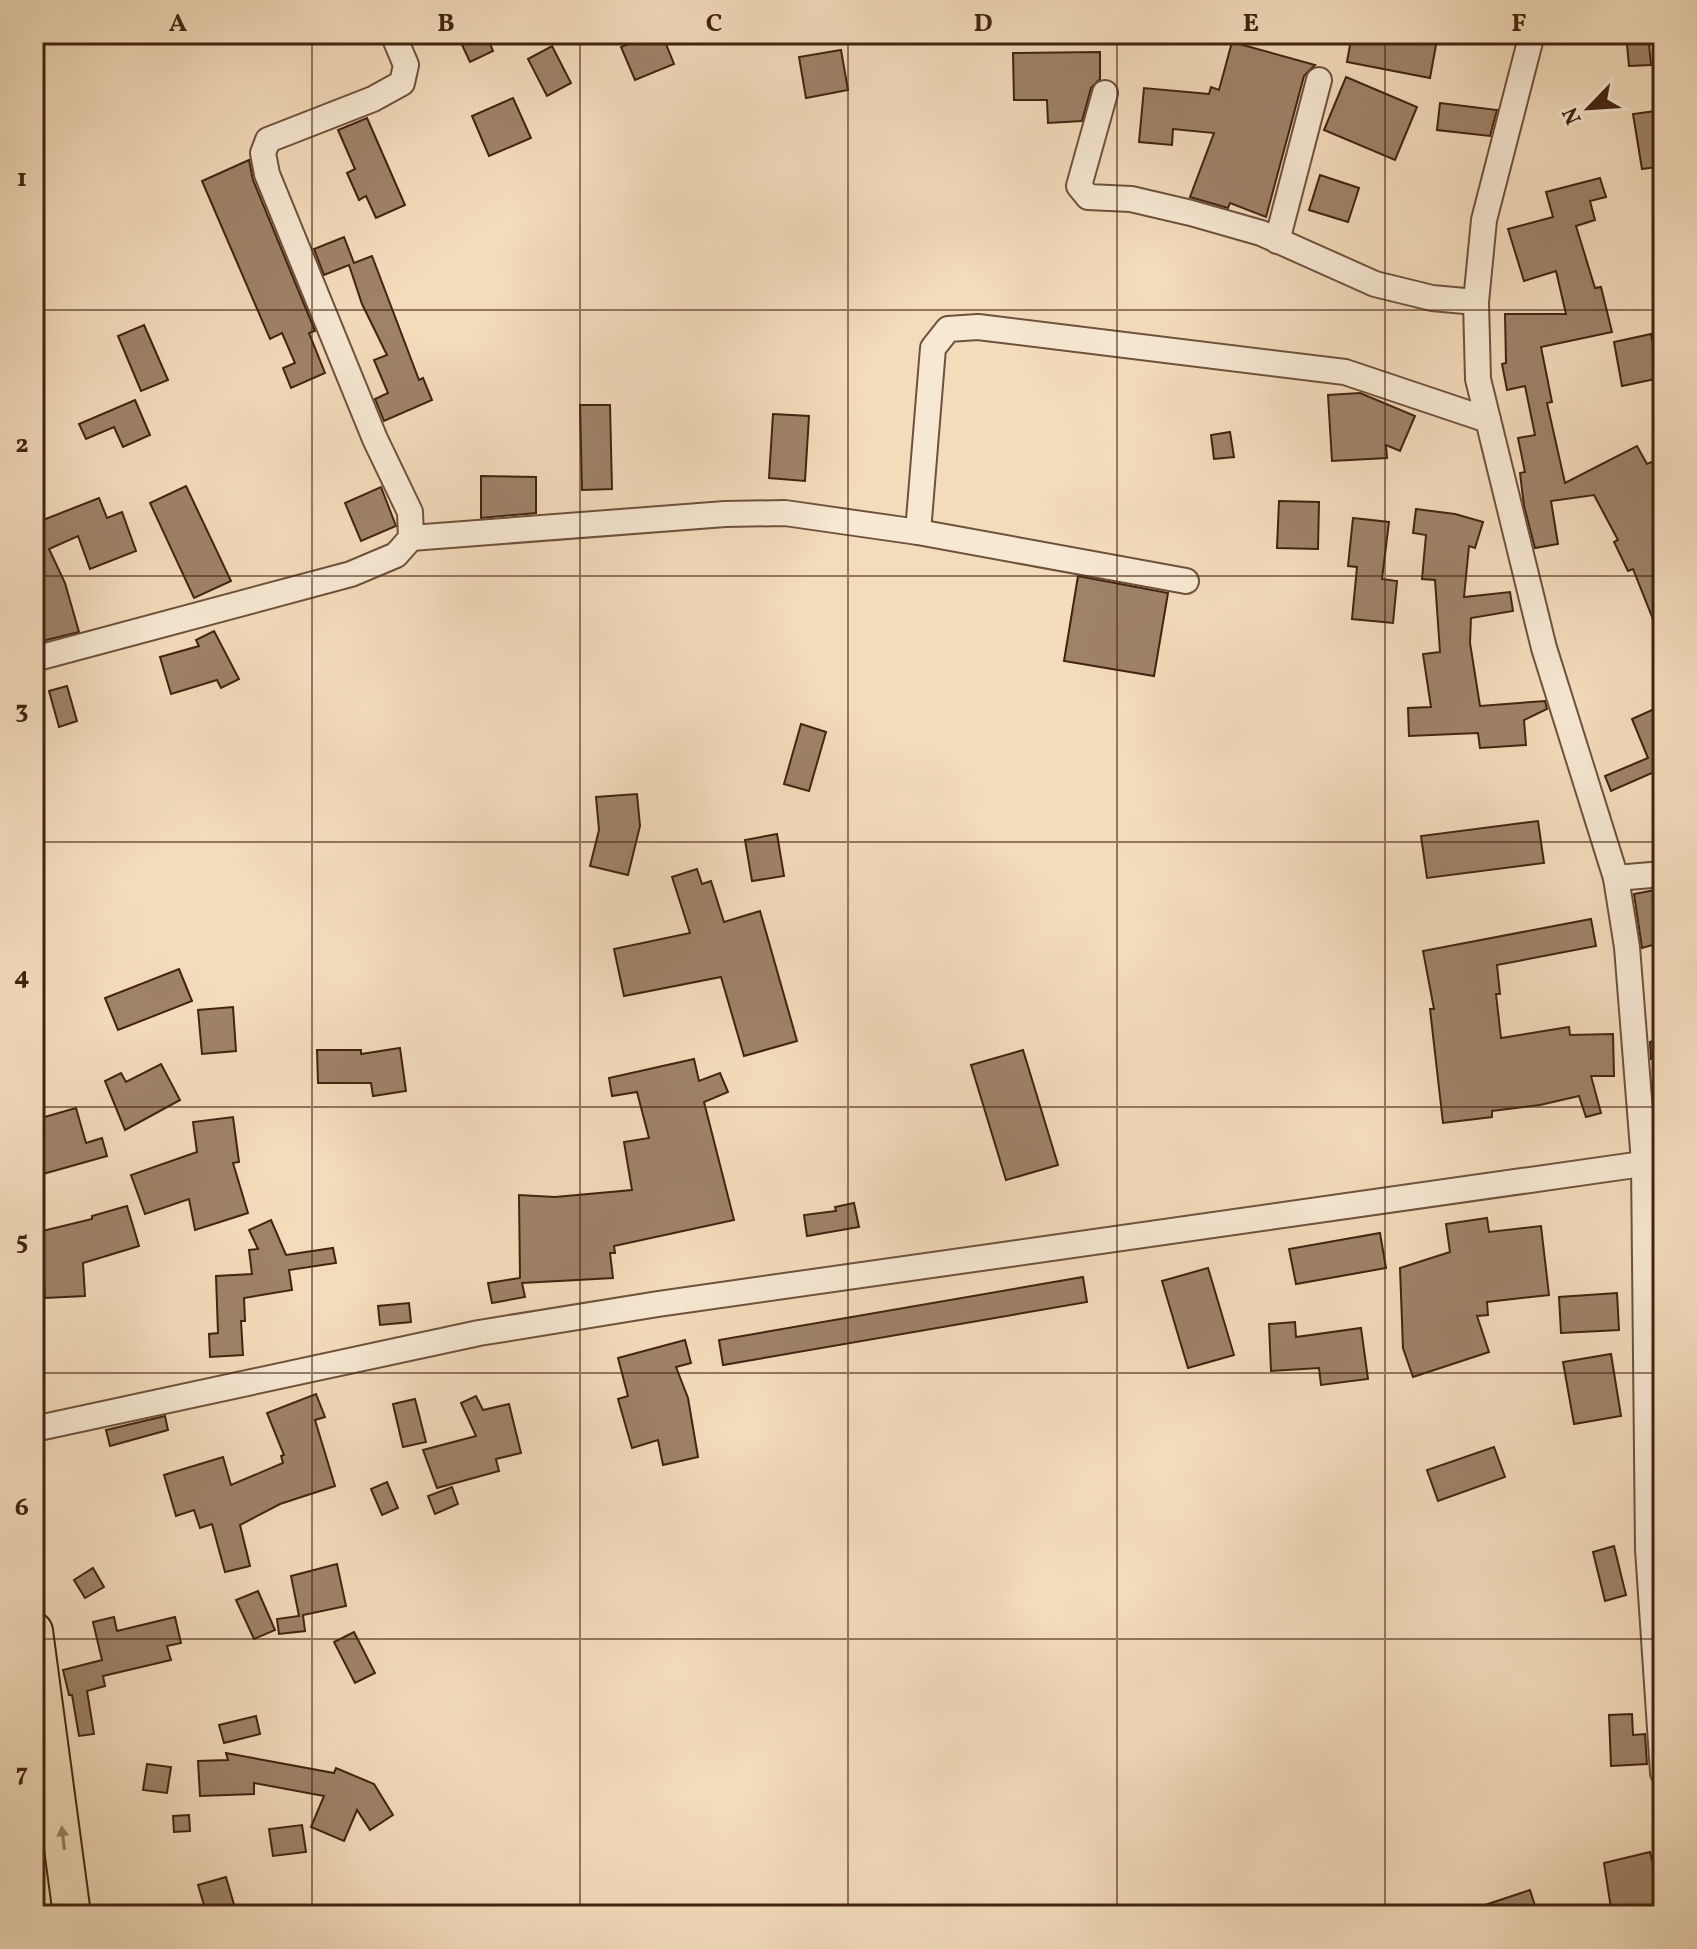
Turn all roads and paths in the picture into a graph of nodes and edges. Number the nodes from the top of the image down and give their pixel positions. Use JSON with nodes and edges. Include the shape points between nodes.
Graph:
{"nodes":[{"id":1,"x":393,"y":34,"type":"edge"},
{"id":2,"x":1532,"y":34,"type":"edge"},
{"id":3,"x":1319,"y":80,"type":"dead end"},
{"id":4,"x":1105,"y":93,"type":"dead end"},
{"id":5,"x":1277,"y":241,"type":"junction"},
{"id":6,"x":1476,"y":302,"type":"junction"},
{"id":7,"x":1488,"y":420,"type":"junction"},
{"id":8,"x":918,"y":532,"type":"junction"},
{"id":9,"x":411,"y":538,"type":"junction"},
{"id":10,"x":1186,"y":581,"type":"dead end"},
{"id":11,"x":34,"y":659,"type":"edge"},
{"id":12,"x":1663,"y":874,"type":"edge"},
{"id":13,"x":1616,"y":878,"type":"junction"},
{"id":14,"x":1653,"y":1162,"type":"edge"},
{"id":15,"x":34,"y":1429,"type":"edge"},
{"id":16,"x":1656,"y":1548,"type":"edge"},
{"id":17,"x":34,"y":1631,"type":"edge"},
{"id":18,"x":1663,"y":1773,"type":"edge"},
{"id":19,"x":72,"y":1915,"type":"edge"}],
"edges":[{"from":1,"to":9,"type":"street","via":[[406,65],[402,83],[268,140],[263,153],[364,413],[410,512]]},
{"from":2,"to":6,"type":"street","via":[[1484,220]]},
{"from":3,"to":5,"type":"street"},
{"from":4,"to":5,"type":"street","via":[[1079,186],[1088,197],[1131,199]]},
{"from":5,"to":6,"type":"street","via":[[1375,284]]},
{"from":6,"to":7,"type":"street","via":[[1478,379]]},
{"from":7,"to":8,"type":"street","via":[[1345,372],[978,327],[948,329],[933,348]]},
{"from":7,"to":13,"type":"street","via":[[1550,670]]},
{"from":8,"to":9,"type":"street","via":[[785,513]]},
{"from":8,"to":10,"type":"street"},
{"from":9,"to":11,"type":"street","via":[[396,555],[351,574]]},
{"from":12,"to":13,"type":"street"},
{"from":13,"to":14,"type":"street"},
{"from":14,"to":15,"type":"street","via":[[479,1333]]},
{"from":14,"to":16,"type":"street"},
{"from":16,"to":18,"type":"street"},
{"from":19,"to":17,"type":"highway","one_way":true}]}
